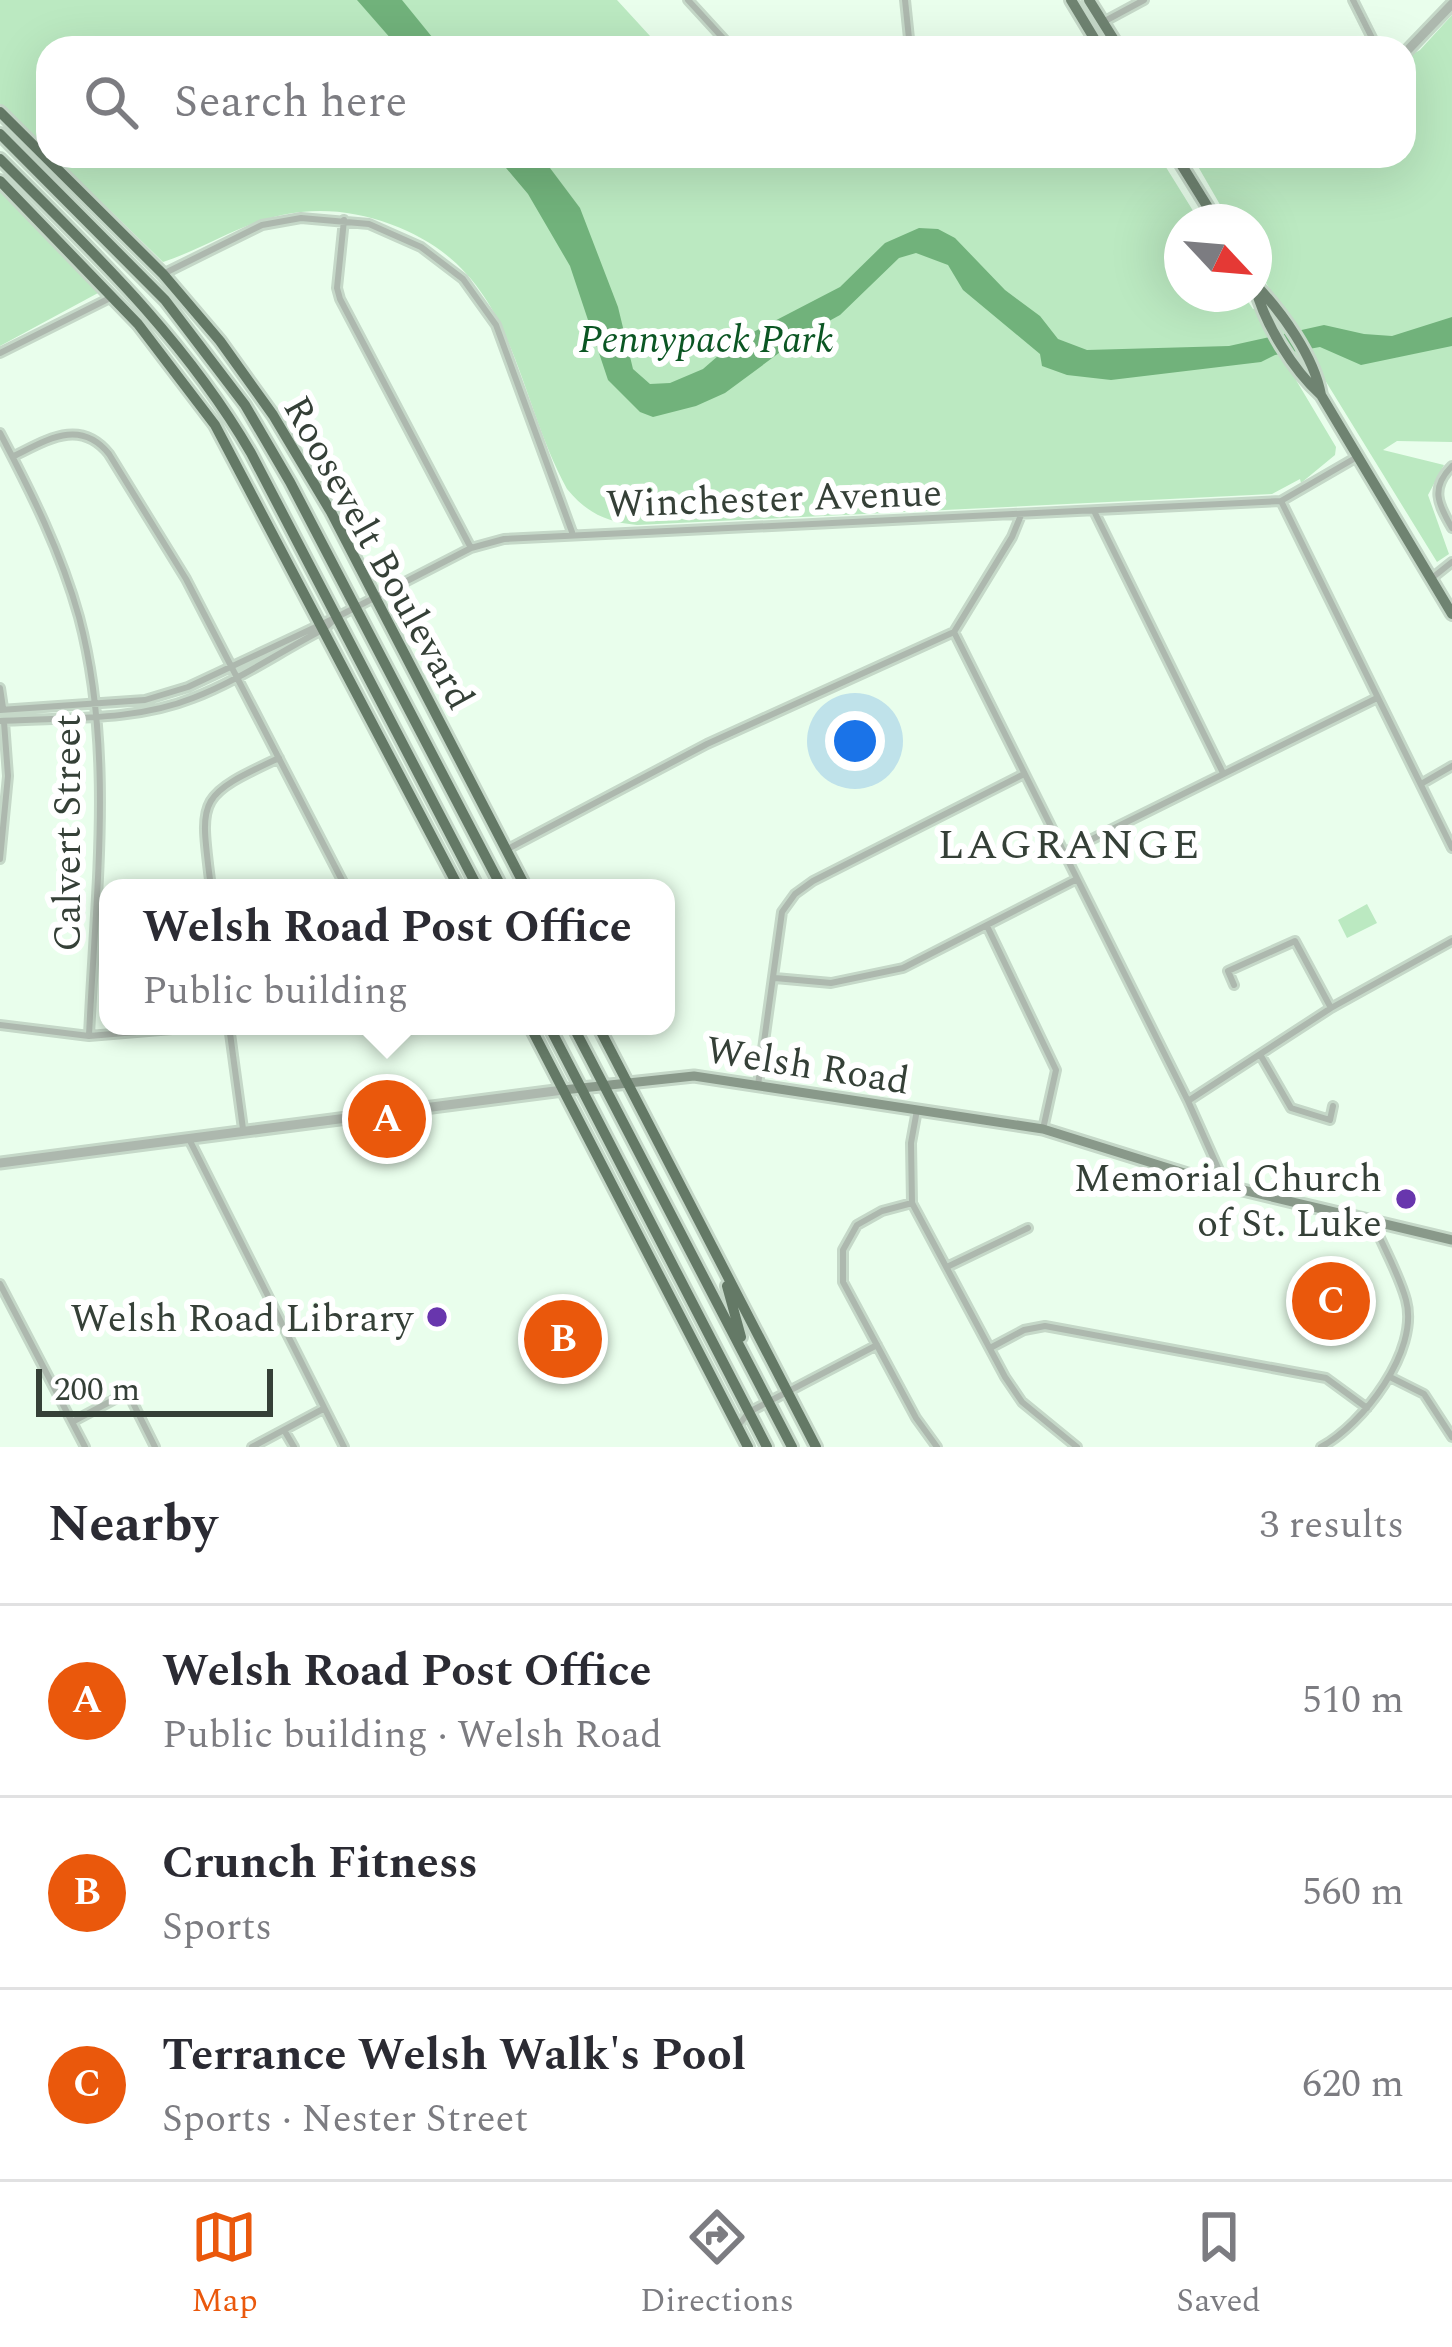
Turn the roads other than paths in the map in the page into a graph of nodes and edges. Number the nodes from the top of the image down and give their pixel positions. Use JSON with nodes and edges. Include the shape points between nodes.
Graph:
{"nodes":[{"id":1,"x":688,"y":0,"type":"edge"},
{"id":2,"x":905,"y":0,"type":"edge"},
{"id":3,"x":1071,"y":0,"type":"edge"},
{"id":4,"x":1089,"y":0,"type":"edge"},
{"id":5,"x":1144,"y":0,"type":"edge"},
{"id":6,"x":1353,"y":0,"type":"edge"},
{"id":7,"x":1452,"y":4,"type":"edge"},
{"id":8,"x":1102,"y":22,"type":"junction"},
{"id":9,"x":721,"y":36,"type":"edge"},
{"id":10,"x":909,"y":36,"type":"edge"},
{"id":11,"x":1093,"y":36,"type":"edge"},
{"id":12,"x":1111,"y":36,"type":"edge"},
{"id":13,"x":1371,"y":36,"type":"edge"},
{"id":14,"x":1416,"y":42,"type":"edge"},
{"id":15,"x":0,"y":112,"type":"edge"},
{"id":16,"x":0,"y":134,"type":"edge"},
{"id":17,"x":36,"y":146,"type":"edge"},
{"id":18,"x":0,"y":159,"type":"edge"},
{"id":19,"x":51,"y":168,"type":"edge"},
{"id":20,"x":58,"y":168,"type":"edge"},
{"id":21,"x":1183,"y":168,"type":"edge"},
{"id":22,"x":0,"y":181,"type":"edge"},
{"id":23,"x":45,"y":204,"type":"junction"},
{"id":24,"x":1205,"y":204,"type":"edge"},
{"id":25,"x":83,"y":217,"type":"junction"},
{"id":26,"x":344,"y":220,"type":"junction"},
{"id":27,"x":86,"y":269,"type":"junction"},
{"id":28,"x":164,"y":274,"type":"junction"},
{"id":29,"x":113,"y":297,"type":"junction"},
{"id":30,"x":1271,"y":312,"type":"edge"},
{"id":31,"x":0,"y":353,"type":"edge"},
{"id":32,"x":178,"y":372,"type":"junction"},
{"id":33,"x":0,"y":433,"type":"edge"},
{"id":34,"x":240,"y":434,"type":"junction"},
{"id":35,"x":13,"y":457,"type":"junction"},
{"id":36,"x":1357,"y":457,"type":"junction"},
{"id":37,"x":1452,"y":466,"type":"edge"},
{"id":38,"x":1281,"y":500,"type":"junction"},
{"id":39,"x":1094,"y":511,"type":"junction"},
{"id":40,"x":1021,"y":514,"type":"junction"},
{"id":41,"x":1452,"y":528,"type":"edge"},
{"id":42,"x":572,"y":532,"type":"junction"},
{"id":43,"x":471,"y":548,"type":"junction"},
{"id":44,"x":1452,"y":562,"type":"edge"},
{"id":45,"x":1429,"y":580,"type":"junction"},
{"id":46,"x":375,"y":598,"type":"junction"},
{"id":47,"x":356,"y":608,"type":"junction"},
{"id":48,"x":1452,"y":614,"type":"edge"},
{"id":49,"x":337,"y":617,"type":"junction"},
{"id":50,"x":322,"y":626,"type":"junction"},
{"id":51,"x":954,"y":632,"type":"junction"},
{"id":52,"x":234,"y":671,"type":"junction"},
{"id":53,"x":0,"y":688,"type":"edge"},
{"id":54,"x":1377,"y":698,"type":"junction"},
{"id":55,"x":94,"y":704,"type":"junction"},
{"id":56,"x":2,"y":710,"type":"edge"},
{"id":57,"x":96,"y":715,"type":"junction"},
{"id":58,"x":2,"y":721,"type":"edge"},
{"id":59,"x":278,"y":758,"type":"junction"},
{"id":60,"x":1452,"y":766,"type":"edge"},
{"id":61,"x":1223,"y":773,"type":"junction"},
{"id":62,"x":1024,"y":774,"type":"junction"},
{"id":63,"x":1420,"y":784,"type":"junction"},
{"id":64,"x":1452,"y":848,"type":"edge"},
{"id":65,"x":506,"y":850,"type":"junction"},
{"id":66,"x":1064,"y":854,"type":"junction"},
{"id":67,"x":0,"y":859,"type":"edge"},
{"id":68,"x":210,"y":879,"type":"edge"},
{"id":69,"x":341,"y":879,"type":"edge"},
{"id":70,"x":453,"y":879,"type":"edge"},
{"id":71,"x":473,"y":879,"type":"edge"},
{"id":72,"x":497,"y":879,"type":"edge"},
{"id":73,"x":521,"y":879,"type":"edge"},
{"id":74,"x":1077,"y":879,"type":"junction"},
{"id":75,"x":987,"y":926,"type":"junction"},
{"id":76,"x":1452,"y":941,"type":"edge"},
{"id":77,"x":773,"y":978,"type":"junction"},
{"id":78,"x":1234,"y":985,"type":"dead end"},
{"id":79,"x":1331,"y":1008,"type":"junction"},
{"id":80,"x":0,"y":1025,"type":"edge"},
{"id":81,"x":101,"y":1035,"type":"edge"},
{"id":82,"x":230,"y":1035,"type":"edge"},
{"id":83,"x":535,"y":1035,"type":"edge"},
{"id":84,"x":554,"y":1035,"type":"edge"},
{"id":85,"x":578,"y":1035,"type":"edge"},
{"id":86,"x":603,"y":1035,"type":"edge"},
{"id":87,"x":89,"y":1036,"type":"junction"},
{"id":88,"x":1261,"y":1056,"type":"junction"},
{"id":89,"x":627,"y":1082,"type":"junction"},
{"id":90,"x":604,"y":1085,"type":"junction"},
{"id":91,"x":758,"y":1085,"type":"junction"},
{"id":92,"x":581,"y":1088,"type":"junction"},
{"id":93,"x":563,"y":1090,"type":"junction"},
{"id":94,"x":1187,"y":1101,"type":"junction"},
{"id":95,"x":1333,"y":1106,"type":"dead end"},
{"id":96,"x":916,"y":1110,"type":"junction"},
{"id":97,"x":1043,"y":1129,"type":"junction"},
{"id":98,"x":243,"y":1131,"type":"junction"},
{"id":99,"x":188,"y":1139,"type":"junction"},
{"id":100,"x":0,"y":1163,"type":"edge"},
{"id":101,"x":1226,"y":1186,"type":"junction"},
{"id":102,"x":912,"y":1202,"type":"junction"},
{"id":103,"x":1373,"y":1222,"type":"junction"},
{"id":104,"x":1028,"y":1228,"type":"dead end"},
{"id":105,"x":1452,"y":1240,"type":"edge"},
{"id":106,"x":669,"y":1258,"type":"junction"},
{"id":107,"x":722,"y":1266,"type":"junction"},
{"id":108,"x":949,"y":1266,"type":"junction"},
{"id":109,"x":0,"y":1284,"type":"edge"},
{"id":110,"x":689,"y":1332,"type":"junction"},
{"id":111,"x":877,"y":1345,"type":"junction"},
{"id":112,"x":992,"y":1347,"type":"junction"},
{"id":113,"x":746,"y":1358,"type":"junction"},
{"id":114,"x":1390,"y":1377,"type":"junction"},
{"id":115,"x":132,"y":1390,"type":"dead end"},
{"id":116,"x":788,"y":1392,"type":"junction"},
{"id":117,"x":769,"y":1402,"type":"junction"},
{"id":118,"x":134,"y":1403,"type":"dead end"},
{"id":119,"x":1367,"y":1408,"type":"junction"},
{"id":120,"x":323,"y":1409,"type":"junction"},
{"id":121,"x":749,"y":1412,"type":"junction"},
{"id":122,"x":731,"y":1413,"type":"junction"},
{"id":123,"x":72,"y":1422,"type":"junction"},
{"id":124,"x":738,"y":1426,"type":"junction"},
{"id":125,"x":284,"y":1430,"type":"junction"},
{"id":126,"x":1452,"y":1437,"type":"edge"},
{"id":127,"x":1338,"y":1438,"type":"junction"},
{"id":128,"x":85,"y":1447,"type":"edge"},
{"id":129,"x":155,"y":1447,"type":"edge"},
{"id":130,"x":252,"y":1447,"type":"edge"},
{"id":131,"x":294,"y":1447,"type":"edge"},
{"id":132,"x":344,"y":1447,"type":"edge"},
{"id":133,"x":748,"y":1447,"type":"edge"},
{"id":134,"x":767,"y":1447,"type":"edge"},
{"id":135,"x":792,"y":1447,"type":"edge"},
{"id":136,"x":816,"y":1447,"type":"edge"},
{"id":137,"x":937,"y":1447,"type":"edge"},
{"id":138,"x":1077,"y":1447,"type":"edge"},
{"id":139,"x":1321,"y":1447,"type":"edge"},
{"id":140,"x":1344,"y":1447,"type":"edge"}],
"edges":[{"from":1,"to":9,"type":"street"},
{"from":2,"to":10,"type":"street"},
{"from":3,"to":11,"type":"main road"},
{"from":4,"to":8,"type":"main road"},
{"from":5,"to":8,"type":"street"},
{"from":6,"to":13,"type":"street"},
{"from":7,"to":14,"type":"street"},
{"from":8,"to":12,"type":"main road"},
{"from":15,"to":17,"type":"highway","name":"Roosevelt Boulevard"},
{"from":16,"to":25,"type":"highway","name":"Roosevelt Boulevard"},
{"from":18,"to":23,"type":"highway","name":"Roosevelt Boulevard"},
{"from":19,"to":25,"type":"highway"},
{"from":20,"to":28,"type":"highway","name":"Roosevelt Boulevard"},
{"from":21,"to":24,"type":"main road"},
{"from":22,"to":27,"type":"highway","name":"Roosevelt Boulevard"},
{"from":23,"to":27,"type":"highway"},
{"from":23,"to":34,"type":"highway","name":"Roosevelt Boulevard","via":[[165,328]]},
{"from":25,"to":47,"type":"highway","name":"Roosevelt Boulevard","via":[[165,300],[233,387]]},
{"from":26,"to":28,"type":"street","name":"Winchester Avenue","via":[[262,225]]},
{"from":26,"to":42,"type":"street","name":"Winchester Avenue","via":[[422,247],[480,301]]},
{"from":26,"to":43,"type":"street","via":[[340,299]]},
{"from":27,"to":29,"type":"highway","name":"Roosevelt Boulevard"},
{"from":28,"to":46,"type":"highway","name":"Roosevelt Boulevard","via":[[285,434]]},
{"from":29,"to":31,"type":"street"},
{"from":29,"to":32,"type":"highway","name":"Roosevelt Boulevard"},
{"from":30,"to":36,"type":"main road"},
{"from":32,"to":34,"type":"highway"},
{"from":32,"to":50,"type":"highway","name":"Roosevelt Boulevard","via":[[236,461]]},
{"from":33,"to":35,"type":"street","name":"Calvert Street"},
{"from":34,"to":49,"type":"highway","name":"Roosevelt Boulevard"},
{"from":35,"to":52,"type":"street","via":[[69,433],[102,446]]},
{"from":35,"to":55,"type":"street","name":"Calvert Street","via":[[71,592]]},
{"from":36,"to":38,"type":"street","name":"Winchester Avenue"},
{"from":36,"to":45,"type":"main road"},
{"from":37,"to":41,"type":"street","via":[[1437,497]]},
{"from":38,"to":39,"type":"street","name":"Winchester Avenue"},
{"from":38,"to":54,"type":"street"},
{"from":39,"to":40,"type":"street","name":"Winchester Avenue"},
{"from":39,"to":61,"type":"street"},
{"from":40,"to":42,"type":"street","name":"Winchester Avenue"},
{"from":40,"to":51,"type":"street"},
{"from":42,"to":43,"type":"street"},
{"from":43,"to":46,"type":"street"},
{"from":44,"to":45,"type":"street"},
{"from":45,"to":48,"type":"main road"},
{"from":46,"to":47,"type":"street"},
{"from":46,"to":65,"type":"highway","name":"Roosevelt Boulevard"},
{"from":47,"to":49,"type":"street"},
{"from":47,"to":72,"type":"highway","name":"Roosevelt Boulevard"},
{"from":49,"to":50,"type":"street"},
{"from":49,"to":71,"type":"highway","name":"Roosevelt Boulevard"},
{"from":50,"to":52,"type":"street"},
{"from":50,"to":70,"type":"highway","name":"Roosevelt Boulevard"},
{"from":51,"to":62,"type":"street"},
{"from":51,"to":65,"type":"street","via":[[707,744]]},
{"from":52,"to":55,"type":"street","via":[[165,695]]},
{"from":52,"to":57,"type":"street","via":[[172,705]]},
{"from":52,"to":59,"type":"street"},
{"from":53,"to":56,"type":"street"},
{"from":54,"to":61,"type":"street"},
{"from":54,"to":63,"type":"street"},
{"from":55,"to":56,"type":"street"},
{"from":55,"to":57,"type":"street","name":"Calvert Street"},
{"from":56,"to":58,"type":"street"},
{"from":57,"to":58,"type":"street"},
{"from":57,"to":87,"type":"street","name":"Calvert Street"},
{"from":58,"to":67,"type":"street","via":[[8,776]]},
{"from":59,"to":68,"type":"street","via":[[210,797],[202,822]]},
{"from":59,"to":69,"type":"street"},
{"from":60,"to":63,"type":"street"},
{"from":61,"to":66,"type":"street"},
{"from":62,"to":66,"type":"street"},
{"from":62,"to":77,"type":"street","via":[[795,894],[782,912]]},
{"from":63,"to":64,"type":"street"},
{"from":65,"to":73,"type":"highway","name":"Roosevelt Boulevard"},
{"from":66,"to":74,"type":"street"},
{"from":74,"to":75,"type":"street"},
{"from":74,"to":94,"type":"street"},
{"from":75,"to":77,"type":"street","via":[[874,977]]},
{"from":75,"to":97,"type":"street","via":[[1056,1070]]},
{"from":76,"to":79,"type":"street"},
{"from":77,"to":91,"type":"street"},
{"from":78,"to":79,"type":"street","via":[[1228,971],[1294,941]]},
{"from":79,"to":88,"type":"street"},
{"from":80,"to":87,"type":"street"},
{"from":81,"to":87,"type":"street"},
{"from":82,"to":98,"type":"street"},
{"from":83,"to":93,"type":"highway"},
{"from":84,"to":92,"type":"highway"},
{"from":85,"to":90,"type":"highway"},
{"from":86,"to":89,"type":"highway"},
{"from":88,"to":94,"type":"street"},
{"from":88,"to":95,"type":"street","via":[[1291,1108],[1330,1120]]},
{"from":89,"to":90,"type":"main road","name":"Welsh Road"},
{"from":89,"to":91,"type":"main road","name":"Welsh Road","via":[[683,1075]]},
{"from":89,"to":107,"type":"highway"},
{"from":90,"to":92,"type":"main road","name":"Welsh Road"},
{"from":90,"to":113,"type":"highway"},
{"from":91,"to":96,"type":"main road","name":"Welsh Road"},
{"from":92,"to":93,"type":"main road","name":"Welsh Road"},
{"from":92,"to":106,"type":"highway"},
{"from":93,"to":98,"type":"street","name":"Welsh Road"},
{"from":93,"to":110,"type":"highway"},
{"from":94,"to":101,"type":"street"},
{"from":96,"to":97,"type":"main road","name":"Welsh Road"},
{"from":96,"to":102,"type":"street"},
{"from":97,"to":101,"type":"main road","name":"Welsh Road"},
{"from":98,"to":99,"type":"street","name":"Welsh Road"},
{"from":99,"to":100,"type":"street","name":"Welsh Road"},
{"from":99,"to":120,"type":"street"},
{"from":101,"to":103,"type":"main road","name":"Welsh Road"},
{"from":102,"to":108,"type":"street"},
{"from":102,"to":111,"type":"street","via":[[857,1225],[843,1250],[843,1282]]},
{"from":103,"to":105,"type":"main road","name":"Welsh Road"},
{"from":103,"to":114,"type":"street","via":[[1408,1303]]},
{"from":104,"to":108,"type":"street"},
{"from":106,"to":110,"type":"highway"},
{"from":106,"to":121,"type":"highway"},
{"from":107,"to":113,"type":"highway"},
{"from":107,"to":116,"type":"highway"},
{"from":108,"to":112,"type":"street"},
{"from":109,"to":123,"type":"street"},
{"from":110,"to":122,"type":"highway"},
{"from":111,"to":116,"type":"street"},
{"from":111,"to":137,"type":"street"},
{"from":112,"to":119,"type":"street","via":[[1045,1326],[1326,1378]]},
{"from":112,"to":138,"type":"street","via":[[1022,1402]]},
{"from":113,"to":117,"type":"highway"},
{"from":114,"to":119,"type":"street"},
{"from":114,"to":126,"type":"street","via":[[1424,1394]]},
{"from":115,"to":123,"type":"street"},
{"from":116,"to":117,"type":"street"},
{"from":116,"to":136,"type":"highway"},
{"from":117,"to":121,"type":"street"},
{"from":117,"to":135,"type":"highway"},
{"from":118,"to":129,"type":"street"},
{"from":119,"to":127,"type":"street"},
{"from":120,"to":125,"type":"street"},
{"from":120,"to":132,"type":"street"},
{"from":121,"to":122,"type":"street"},
{"from":121,"to":124,"type":"street"},
{"from":121,"to":134,"type":"highway"},
{"from":122,"to":124,"type":"highway"},
{"from":123,"to":128,"type":"street"},
{"from":124,"to":133,"type":"highway"},
{"from":125,"to":130,"type":"street"},
{"from":125,"to":131,"type":"street"},
{"from":127,"to":139,"type":"street"},
{"from":127,"to":140,"type":"street"}]}
